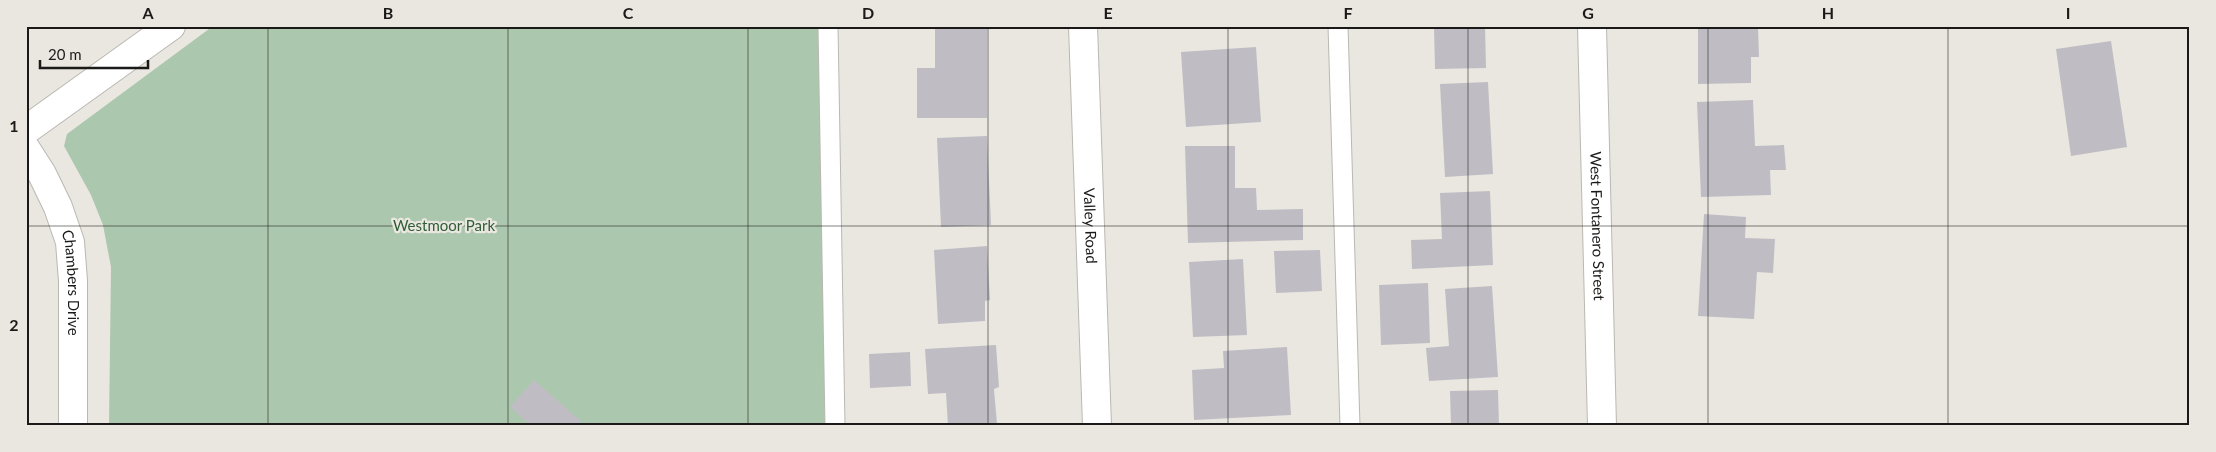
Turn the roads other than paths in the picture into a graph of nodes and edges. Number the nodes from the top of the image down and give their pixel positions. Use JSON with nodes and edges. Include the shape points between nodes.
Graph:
{"nodes":[{"id":1,"x":170,"y":26,"type":"edge"},
{"id":2,"x":828,"y":26,"type":"edge"},
{"id":3,"x":1083,"y":26,"type":"edge"},
{"id":4,"x":1338,"y":26,"type":"edge"},
{"id":5,"x":1592,"y":26,"type":"edge"},
{"id":6,"x":26,"y":130,"type":"edge"},
{"id":7,"x":26,"y":149,"type":"edge"},
{"id":8,"x":72,"y":426,"type":"edge"},
{"id":9,"x":835,"y":426,"type":"edge"},
{"id":10,"x":1097,"y":426,"type":"edge"},
{"id":11,"x":1350,"y":426,"type":"edge"},
{"id":12,"x":1602,"y":426,"type":"edge"}],
"edges":[{"from":1,"to":6,"type":"street"},
{"from":2,"to":9,"type":"lane"},
{"from":3,"to":10,"type":"street","name":"Valley Road"},
{"from":4,"to":11,"type":"lane"},
{"from":5,"to":12,"type":"street","name":"West Fontanero Street"},
{"from":7,"to":8,"type":"street","name":"Chambers Drive","via":[[58,207],[70,242],[73,281]]}]}
